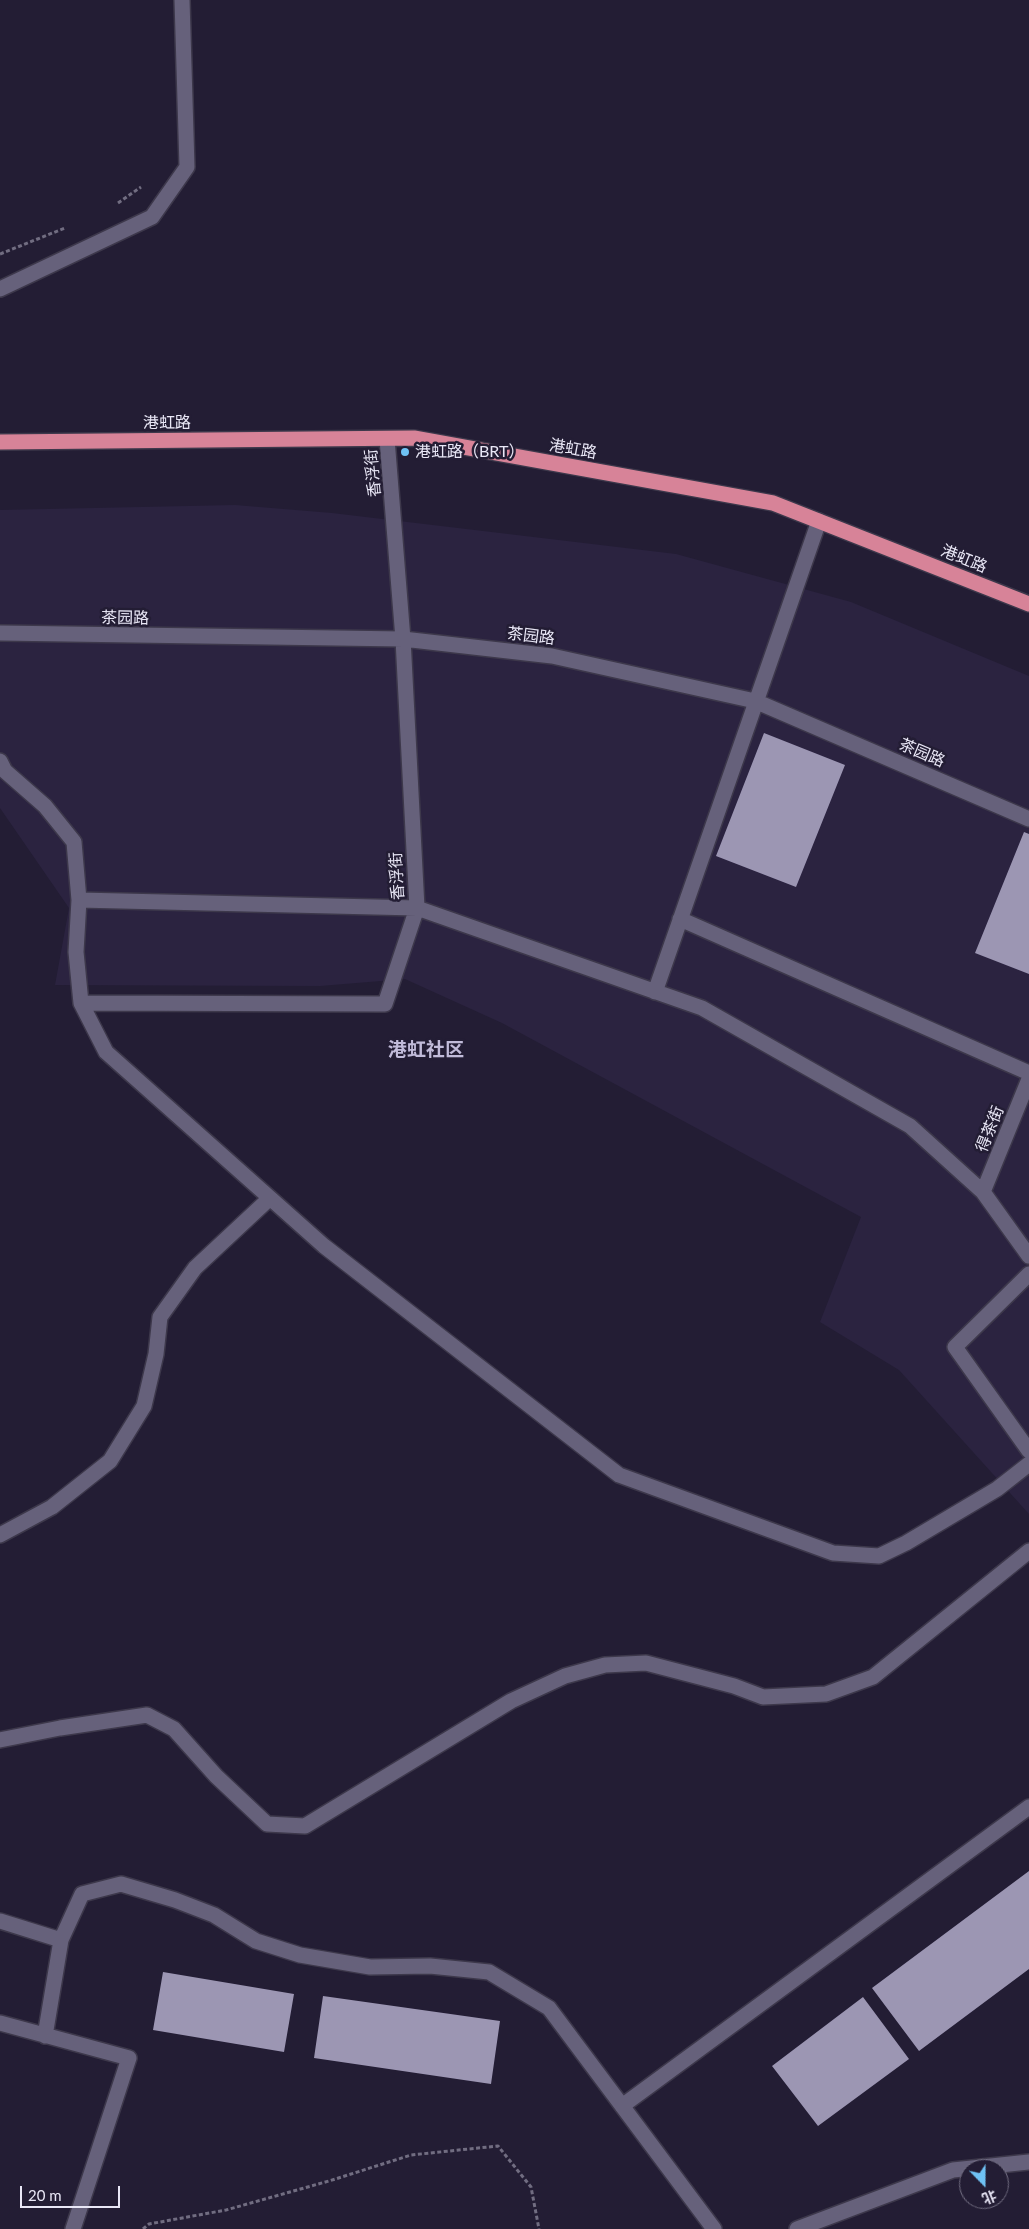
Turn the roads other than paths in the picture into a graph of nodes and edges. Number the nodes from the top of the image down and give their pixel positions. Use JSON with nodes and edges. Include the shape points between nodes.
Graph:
{"nodes":[{"id":1,"x":182,"y":0,"type":"edge"},
{"id":2,"x":0,"y":289,"type":"edge"},
{"id":3,"x":387,"y":439,"type":"junction"},
{"id":4,"x":0,"y":442,"type":"edge"},
{"id":5,"x":820,"y":521,"type":"junction"},
{"id":6,"x":1029,"y":604,"type":"edge"},
{"id":7,"x":0,"y":633,"type":"edge"},
{"id":8,"x":403,"y":640,"type":"junction"},
{"id":9,"x":755,"y":701,"type":"junction"},
{"id":10,"x":0,"y":761,"type":"edge"},
{"id":11,"x":1029,"y":818,"type":"edge"},
{"id":12,"x":79,"y":900,"type":"junction"},
{"id":13,"x":416,"y":908,"type":"junction"},
{"id":14,"x":680,"y":919,"type":"junction"},
{"id":15,"x":655,"y":992,"type":"junction"},
{"id":16,"x":81,"y":1003,"type":"junction"},
{"id":17,"x":1029,"y":1073,"type":"edge"},
{"id":18,"x":1029,"y":1080,"type":"edge"},
{"id":19,"x":983,"y":1192,"type":"junction"},
{"id":20,"x":270,"y":1198,"type":"junction"},
{"id":21,"x":1029,"y":1256,"type":"edge"},
{"id":22,"x":1029,"y":1274,"type":"edge"},
{"id":23,"x":1029,"y":1451,"type":"edge"},
{"id":24,"x":1029,"y":1464,"type":"edge"},
{"id":25,"x":0,"y":1535,"type":"edge"},
{"id":26,"x":1029,"y":1550,"type":"edge"},
{"id":27,"x":0,"y":1740,"type":"edge"},
{"id":28,"x":1029,"y":1807,"type":"edge"},
{"id":29,"x":0,"y":1921,"type":"edge"},
{"id":30,"x":61,"y":1940,"type":"junction"},
{"id":31,"x":0,"y":2023,"type":"edge"},
{"id":32,"x":45,"y":2036,"type":"junction"},
{"id":33,"x":622,"y":2106,"type":"junction"},
{"id":34,"x":1029,"y":2162,"type":"edge"},
{"id":35,"x":73,"y":2229,"type":"edge"},
{"id":36,"x":714,"y":2229,"type":"edge"},
{"id":37,"x":797,"y":2229,"type":"edge"}],
"edges":[{"from":1,"to":2,"type":"street","via":[[187,167],[152,217]]},
{"from":3,"to":4,"type":"highway","name":"港虹路"},
{"from":3,"to":5,"type":"highway","name":"港虹路","via":[[414,438],[773,503]]},
{"from":3,"to":8,"type":"street","name":"香浮街"},
{"from":5,"to":6,"type":"highway","name":"港虹路"},
{"from":5,"to":9,"type":"street"},
{"from":7,"to":8,"type":"street","name":"茶园路"},
{"from":8,"to":9,"type":"street","name":"茶园路","via":[[552,656]]},
{"from":8,"to":13,"type":"street","name":"香浮街"},
{"from":9,"to":11,"type":"street","name":"茶园路"},
{"from":9,"to":14,"type":"street"},
{"from":10,"to":12,"type":"street","via":[[45,806],[74,842]]},
{"from":12,"to":13,"type":"street"},
{"from":12,"to":16,"type":"street","via":[[76,952]]},
{"from":13,"to":15,"type":"street"},
{"from":13,"to":16,"type":"street","name":"香浮街","via":[[385,1004]]},
{"from":14,"to":15,"type":"street"},
{"from":14,"to":17,"type":"street"},
{"from":15,"to":19,"type":"street","via":[[702,1008],[910,1126]]},
{"from":16,"to":20,"type":"street","via":[[106,1052]]},
{"from":18,"to":19,"type":"street","name":"得茶街"},
{"from":19,"to":21,"type":"street"},
{"from":20,"to":24,"type":"street","via":[[324,1246],[619,1475],[833,1553],[879,1556],[998,1490]]},
{"from":20,"to":25,"type":"street","via":[[196,1268],[160,1317],[156,1354],[144,1406],[110,1461],[52,1507]]},
{"from":22,"to":23,"type":"street","via":[[955,1347]]},
{"from":26,"to":27,"type":"street","via":[[874,1677],[826,1694],[763,1697],[646,1663],[605,1665],[565,1676],[510,1700],[304,1826],[267,1824],[216,1776],[174,1729],[147,1715]]},
{"from":28,"to":33,"type":"street"},
{"from":29,"to":30,"type":"street"},
{"from":30,"to":32,"type":"street"},
{"from":30,"to":33,"type":"street","via":[[82,1894],[121,1884],[214,1915],[256,1941],[300,1955],[370,1967],[430,1966],[489,1972],[549,2008]]},
{"from":31,"to":32,"type":"street"},
{"from":32,"to":35,"type":"street","via":[[129,2058]]},
{"from":33,"to":36,"type":"street"},
{"from":34,"to":37,"type":"street","via":[[952,2170]]}]}
